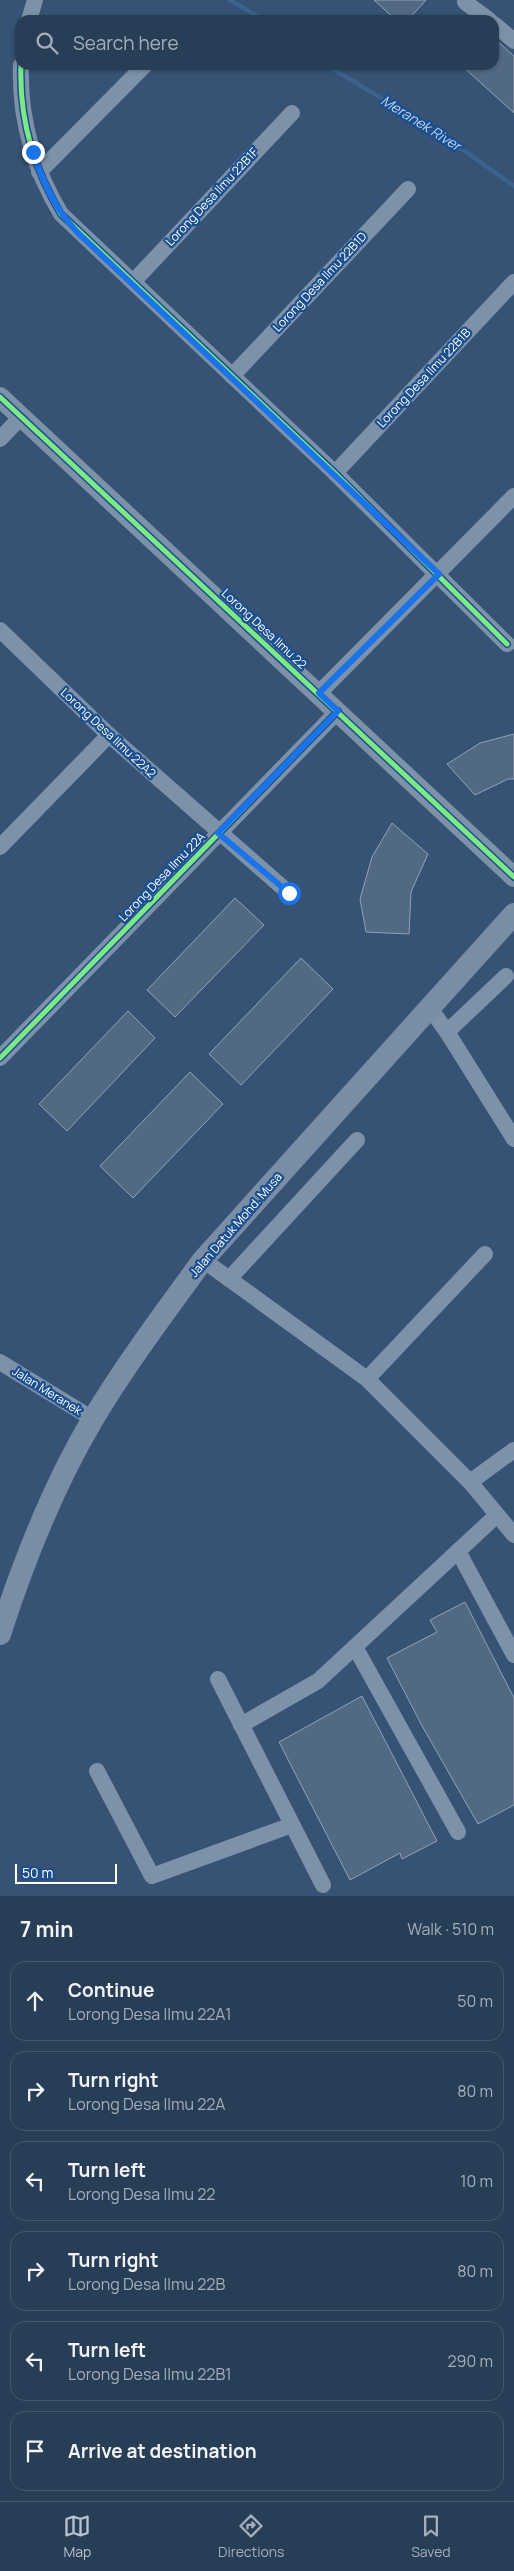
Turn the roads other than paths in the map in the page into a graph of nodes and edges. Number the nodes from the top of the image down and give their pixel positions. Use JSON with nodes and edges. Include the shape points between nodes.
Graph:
{"nodes":[{"id":1,"x":35,"y":0,"type":"edge"},
{"id":2,"x":462,"y":1,"type":"edge"},
{"id":3,"x":30,"y":15,"type":"edge"},
{"id":4,"x":482,"y":15,"type":"edge"},
{"id":5,"x":499,"y":28,"type":"edge"},
{"id":6,"x":514,"y":41,"type":"edge"},
{"id":7,"x":21,"y":70,"type":"edge"},
{"id":8,"x":140,"y":70,"type":"edge"},
{"id":9,"x":292,"y":113,"type":"dead end"},
{"id":10,"x":39,"y":172,"type":"junction"},
{"id":11,"x":408,"y":189,"type":"dead end"},
{"id":12,"x":133,"y":282,"type":"junction"},
{"id":13,"x":514,"y":282,"type":"edge"},
{"id":14,"x":232,"y":376,"type":"junction"},
{"id":15,"x":0,"y":396,"type":"edge"},
{"id":16,"x":21,"y":417,"type":"junction"},
{"id":17,"x":0,"y":439,"type":"edge"},
{"id":18,"x":335,"y":473,"type":"junction"},
{"id":19,"x":514,"y":496,"type":"edge"},
{"id":20,"x":439,"y":574,"type":"junction"},
{"id":21,"x":3,"y":640,"type":"edge"},
{"id":22,"x":507,"y":644,"type":"dead end"},
{"id":23,"x":319,"y":693,"type":"junction"},
{"id":24,"x":338,"y":711,"type":"junction"},
{"id":25,"x":109,"y":735,"type":"junction"},
{"id":26,"x":218,"y":833,"type":"junction"},
{"id":27,"x":0,"y":847,"type":"edge"},
{"id":28,"x":514,"y":877,"type":"edge"},
{"id":29,"x":289,"y":893,"type":"dead end"},
{"id":30,"x":514,"y":914,"type":"edge"},
{"id":31,"x":506,"y":976,"type":"dead end"},
{"id":32,"x":430,"y":1008,"type":"junction"},
{"id":33,"x":447,"y":1032,"type":"junction"},
{"id":34,"x":0,"y":1058,"type":"edge"},
{"id":35,"x":514,"y":1139,"type":"edge"},
{"id":36,"x":357,"y":1140,"type":"dead end"},
{"id":37,"x":485,"y":1254,"type":"dead end"},
{"id":38,"x":203,"y":1260,"type":"junction"},
{"id":39,"x":229,"y":1280,"type":"junction"},
{"id":40,"x":0,"y":1362,"type":"edge"},
{"id":41,"x":367,"y":1379,"type":"junction"},
{"id":42,"x":93,"y":1419,"type":"junction"},
{"id":43,"x":514,"y":1450,"type":"edge"},
{"id":44,"x":470,"y":1482,"type":"junction"},
{"id":45,"x":497,"y":1515,"type":"junction"},
{"id":46,"x":514,"y":1535,"type":"edge"},
{"id":47,"x":458,"y":1551,"type":"junction"},
{"id":48,"x":0,"y":1634,"type":"edge"},
{"id":49,"x":356,"y":1647,"type":"junction"},
{"id":50,"x":514,"y":1655,"type":"edge"},
{"id":51,"x":218,"y":1679,"type":"dead end"},
{"id":52,"x":241,"y":1724,"type":"junction"},
{"id":53,"x":97,"y":1771,"type":"dead end"},
{"id":54,"x":292,"y":1825,"type":"junction"},
{"id":55,"x":458,"y":1832,"type":"dead end"},
{"id":56,"x":323,"y":1886,"type":"dead end"}],
"edges":[{"from":1,"to":3,"type":"street"},
{"from":2,"to":4,"type":"street"},
{"from":5,"to":6,"type":"street"},
{"from":7,"to":10,"type":"street","via":[[22,109]]},
{"from":8,"to":10,"type":"street"},
{"from":9,"to":12,"type":"street","name":"Lorong Desa Ilmu 22B1F"},
{"from":10,"to":12,"type":"street","via":[[61,214]]},
{"from":11,"to":14,"type":"street","name":"Lorong Desa Ilmu 22B1D"},
{"from":12,"to":14,"type":"street"},
{"from":13,"to":18,"type":"street","name":"Lorong Desa Ilmu 22B1B"},
{"from":14,"to":18,"type":"street"},
{"from":15,"to":16,"type":"street","name":"Lorong Desa Ilmu 22"},
{"from":16,"to":17,"type":"street"},
{"from":16,"to":23,"type":"street","name":"Lorong Desa Ilmu 22"},
{"from":18,"to":20,"type":"street"},
{"from":19,"to":20,"type":"street"},
{"from":20,"to":22,"type":"street"},
{"from":20,"to":23,"type":"street"},
{"from":21,"to":25,"type":"street","name":"Lorong Desa Ilmu 22A2"},
{"from":23,"to":24,"type":"street","name":"Lorong Desa Ilmu 22"},
{"from":24,"to":26,"type":"street","name":"Lorong Desa Ilmu 22A"},
{"from":24,"to":28,"type":"street","name":"Lorong Desa Ilmu 22"},
{"from":25,"to":26,"type":"street","name":"Lorong Desa Ilmu 22A2"},
{"from":25,"to":27,"type":"street"},
{"from":26,"to":29,"type":"street","name":"Lorong Desa Ilmu 22A2"},
{"from":26,"to":34,"type":"street","name":"Lorong Desa Ilmu 22A"},
{"from":30,"to":32,"type":"main road","name":"Jalan Datuk Mohd. Musa"},
{"from":31,"to":33,"type":"street"},
{"from":32,"to":33,"type":"street"},
{"from":32,"to":38,"type":"main road","name":"Jalan Datuk Mohd. Musa"},
{"from":33,"to":35,"type":"street"},
{"from":36,"to":39,"type":"street"},
{"from":37,"to":41,"type":"street"},
{"from":38,"to":39,"type":"street"},
{"from":38,"to":42,"type":"main road","name":"Jalan Datuk Mohd. Musa"},
{"from":39,"to":41,"type":"street"},
{"from":40,"to":42,"type":"street","name":"Jalan Meranek"},
{"from":41,"to":44,"type":"street"},
{"from":42,"to":48,"type":"main road","name":"Jalan Datuk Mohd. Musa","via":[[37,1531]]},
{"from":43,"to":44,"type":"street"},
{"from":44,"to":45,"type":"street"},
{"from":45,"to":46,"type":"street"},
{"from":45,"to":47,"type":"street"},
{"from":47,"to":49,"type":"street"},
{"from":47,"to":50,"type":"street"},
{"from":49,"to":52,"type":"street","via":[[318,1681]]},
{"from":49,"to":55,"type":"street"},
{"from":51,"to":52,"type":"street"},
{"from":52,"to":54,"type":"street"},
{"from":53,"to":54,"type":"street","via":[[152,1876]]},
{"from":54,"to":56,"type":"street"}]}
